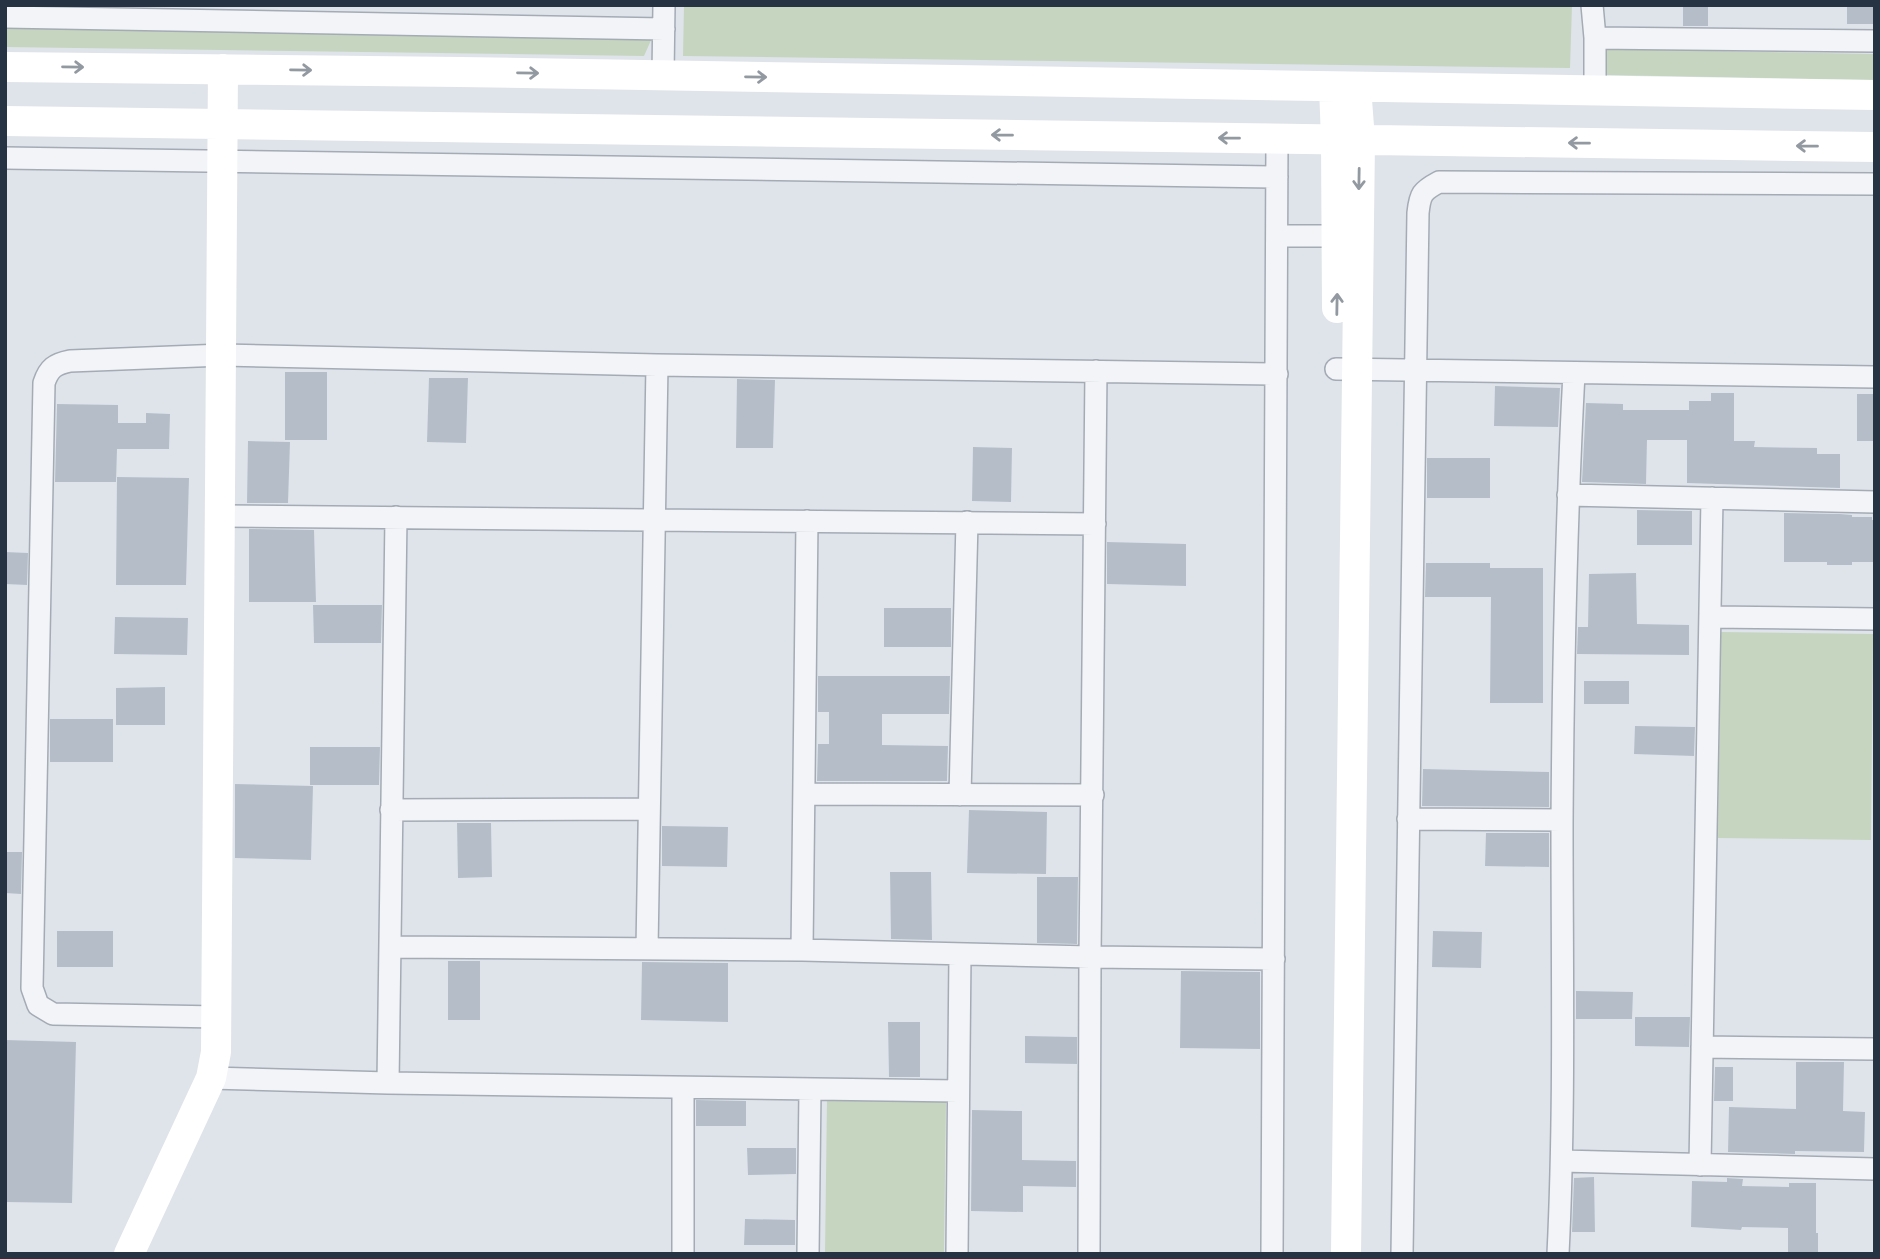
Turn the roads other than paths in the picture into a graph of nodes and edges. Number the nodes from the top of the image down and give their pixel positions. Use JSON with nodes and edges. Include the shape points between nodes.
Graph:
{"nodes":[{"id":1,"x":664,"y":5,"type":"edge"},
{"id":2,"x":1592,"y":5,"type":"edge"},
{"id":3,"x":101,"y":12,"type":"edge"},
{"id":4,"x":5,"y":17,"type":"edge"},
{"id":5,"x":664,"y":29,"type":"junction"},
{"id":6,"x":1595,"y":38,"type":"junction"},
{"id":7,"x":1875,"y":41,"type":"edge"},
{"id":8,"x":5,"y":66,"type":"edge"},
{"id":9,"x":223,"y":69,"type":"junction"},
{"id":10,"x":663,"y":75,"type":"junction"},
{"id":11,"x":1345,"y":87,"type":"junction"},
{"id":12,"x":1595,"y":91,"type":"junction"},
{"id":13,"x":1875,"y":95,"type":"edge"},
{"id":14,"x":5,"y":121,"type":"edge"},
{"id":15,"x":223,"y":124,"type":"junction"},
{"id":16,"x":1277,"y":139,"type":"junction"},
{"id":17,"x":1348,"y":140,"type":"junction"},
{"id":18,"x":1875,"y":148,"type":"edge"},
{"id":19,"x":5,"y":158,"type":"edge"},
{"id":20,"x":224,"y":160,"type":"junction"},
{"id":21,"x":1277,"y":177,"type":"junction"},
{"id":22,"x":1875,"y":184,"type":"edge"},
{"id":23,"x":1278,"y":236,"type":"junction"},
{"id":24,"x":1337,"y":236,"type":"junction"},
{"id":25,"x":223,"y":355,"type":"junction"},
{"id":26,"x":657,"y":365,"type":"junction"},
{"id":27,"x":1347,"y":369,"type":"junction"},
{"id":28,"x":1414,"y":370,"type":"junction"},
{"id":29,"x":1096,"y":371,"type":"junction"},
{"id":30,"x":1574,"y":373,"type":"junction"},
{"id":31,"x":1277,"y":374,"type":"junction"},
{"id":32,"x":1875,"y":377,"type":"edge"},
{"id":33,"x":1568,"y":495,"type":"junction"},
{"id":34,"x":1712,"y":498,"type":"junction"},
{"id":35,"x":1875,"y":502,"type":"edge"},
{"id":36,"x":221,"y":516,"type":"junction"},
{"id":37,"x":396,"y":517,"type":"junction"},
{"id":38,"x":655,"y":519,"type":"junction"},
{"id":39,"x":807,"y":521,"type":"junction"},
{"id":40,"x":968,"y":522,"type":"junction"},
{"id":41,"x":1095,"y":524,"type":"junction"},
{"id":42,"x":1710,"y":617,"type":"junction"},
{"id":43,"x":1875,"y":619,"type":"edge"},
{"id":44,"x":804,"y":794,"type":"junction"},
{"id":45,"x":960,"y":795,"type":"junction"},
{"id":46,"x":1093,"y":795,"type":"junction"},
{"id":47,"x":649,"y":809,"type":"junction"},
{"id":48,"x":391,"y":810,"type":"junction"},
{"id":49,"x":1408,"y":819,"type":"junction"},
{"id":50,"x":1562,"y":820,"type":"junction"},
{"id":51,"x":391,"y":947,"type":"junction"},
{"id":52,"x":646,"y":948,"type":"junction"},
{"id":53,"x":802,"y":950,"type":"junction"},
{"id":54,"x":960,"y":954,"type":"junction"},
{"id":55,"x":1090,"y":957,"type":"junction"},
{"id":56,"x":1274,"y":958,"type":"junction"},
{"id":57,"x":218,"y":1017,"type":"junction"},
{"id":58,"x":1702,"y":1047,"type":"junction"},
{"id":59,"x":1875,"y":1049,"type":"edge"},
{"id":60,"x":211,"y":1078,"type":"junction"},
{"id":61,"x":388,"y":1083,"type":"junction"},
{"id":62,"x":683,"y":1088,"type":"junction"},
{"id":63,"x":810,"y":1090,"type":"junction"},
{"id":64,"x":958,"y":1091,"type":"junction"},
{"id":65,"x":1562,"y":1161,"type":"junction"},
{"id":66,"x":1700,"y":1165,"type":"junction"},
{"id":67,"x":1875,"y":1169,"type":"edge"},
{"id":68,"x":129,"y":1254,"type":"edge"},
{"id":69,"x":683,"y":1254,"type":"edge"},
{"id":70,"x":808,"y":1254,"type":"edge"},
{"id":71,"x":957,"y":1254,"type":"edge"},
{"id":72,"x":1089,"y":1254,"type":"edge"},
{"id":73,"x":1272,"y":1254,"type":"edge"},
{"id":74,"x":1326,"y":1254,"type":"edge"},
{"id":75,"x":1346,"y":1254,"type":"edge"},
{"id":76,"x":1402,"y":1254,"type":"edge"},
{"id":77,"x":1558,"y":1254,"type":"edge"}],
"edges":[{"from":1,"to":5,"type":"street"},
{"from":2,"to":6,"type":"street"},
{"from":3,"to":4,"type":"street"},
{"from":3,"to":5,"type":"street"},
{"from":5,"to":10,"type":"street"},
{"from":6,"to":7,"type":"street"},
{"from":6,"to":12,"type":"street"},
{"from":8,"to":9,"type":"street","one_way":true},
{"from":9,"to":10,"type":"street","one_way":true},
{"from":9,"to":15,"type":"street"},
{"from":10,"to":11,"type":"street","one_way":true},
{"from":11,"to":12,"type":"street"},
{"from":11,"to":17,"type":"street"},
{"from":12,"to":13,"type":"street"},
{"from":14,"to":15,"type":"street"},
{"from":16,"to":15,"type":"street","one_way":true},
{"from":15,"to":20,"type":"street"},
{"from":16,"to":17,"type":"street"},
{"from":16,"to":21,"type":"street"},
{"from":18,"to":17,"type":"street","one_way":true},
{"from":17,"to":24,"type":"street"},
{"from":17,"to":27,"type":"street","one_way":true},
{"from":19,"to":20,"type":"street"},
{"from":20,"to":21,"type":"street"},
{"from":20,"to":25,"type":"street"},
{"from":21,"to":23,"type":"street"},
{"from":22,"to":28,"type":"street","via":[[1439,182],[1420,197]]},
{"from":23,"to":24,"type":"street"},
{"from":23,"to":31,"type":"street"},
{"from":27,"to":24,"type":"street","one_way":true},
{"from":25,"to":26,"type":"street"},
{"from":25,"to":36,"type":"street"},
{"from":25,"to":57,"type":"street","via":[[57,363],[44,383],[32,988],[38,1005],[53,1014]]},
{"from":26,"to":29,"type":"street"},
{"from":26,"to":38,"type":"street"},
{"from":27,"to":28,"type":"street"},
{"from":27,"to":74,"type":"street"},
{"from":27,"to":75,"type":"street"},
{"from":28,"to":30,"type":"street"},
{"from":28,"to":49,"type":"street"},
{"from":29,"to":31,"type":"street"},
{"from":29,"to":41,"type":"street"},
{"from":30,"to":32,"type":"street"},
{"from":30,"to":33,"type":"street"},
{"from":31,"to":56,"type":"street"},
{"from":33,"to":34,"type":"street"},
{"from":33,"to":50,"type":"street"},
{"from":34,"to":35,"type":"street"},
{"from":34,"to":42,"type":"street"},
{"from":36,"to":37,"type":"street"},
{"from":36,"to":57,"type":"street"},
{"from":37,"to":38,"type":"street"},
{"from":37,"to":48,"type":"street"},
{"from":38,"to":39,"type":"street"},
{"from":38,"to":47,"type":"street"},
{"from":39,"to":40,"type":"street"},
{"from":39,"to":44,"type":"street"},
{"from":40,"to":41,"type":"street"},
{"from":40,"to":45,"type":"street"},
{"from":41,"to":46,"type":"street"},
{"from":42,"to":43,"type":"street"},
{"from":42,"to":58,"type":"street"},
{"from":44,"to":45,"type":"street"},
{"from":44,"to":53,"type":"street"},
{"from":45,"to":46,"type":"street"},
{"from":46,"to":55,"type":"street"},
{"from":47,"to":48,"type":"street"},
{"from":47,"to":52,"type":"street"},
{"from":48,"to":51,"type":"street"},
{"from":49,"to":50,"type":"street"},
{"from":49,"to":76,"type":"street"},
{"from":50,"to":65,"type":"street"},
{"from":51,"to":52,"type":"street"},
{"from":51,"to":61,"type":"street"},
{"from":52,"to":53,"type":"street"},
{"from":53,"to":54,"type":"street"},
{"from":54,"to":55,"type":"street"},
{"from":54,"to":64,"type":"street"},
{"from":55,"to":56,"type":"street"},
{"from":55,"to":72,"type":"street"},
{"from":56,"to":73,"type":"street"},
{"from":57,"to":60,"type":"street"},
{"from":58,"to":59,"type":"street"},
{"from":58,"to":66,"type":"street"},
{"from":60,"to":61,"type":"street"},
{"from":60,"to":68,"type":"street"},
{"from":61,"to":62,"type":"street"},
{"from":62,"to":63,"type":"street"},
{"from":62,"to":69,"type":"street"},
{"from":63,"to":64,"type":"street"},
{"from":63,"to":70,"type":"street"},
{"from":64,"to":71,"type":"street"},
{"from":65,"to":66,"type":"street"},
{"from":65,"to":77,"type":"street"},
{"from":66,"to":67,"type":"street"}]}
